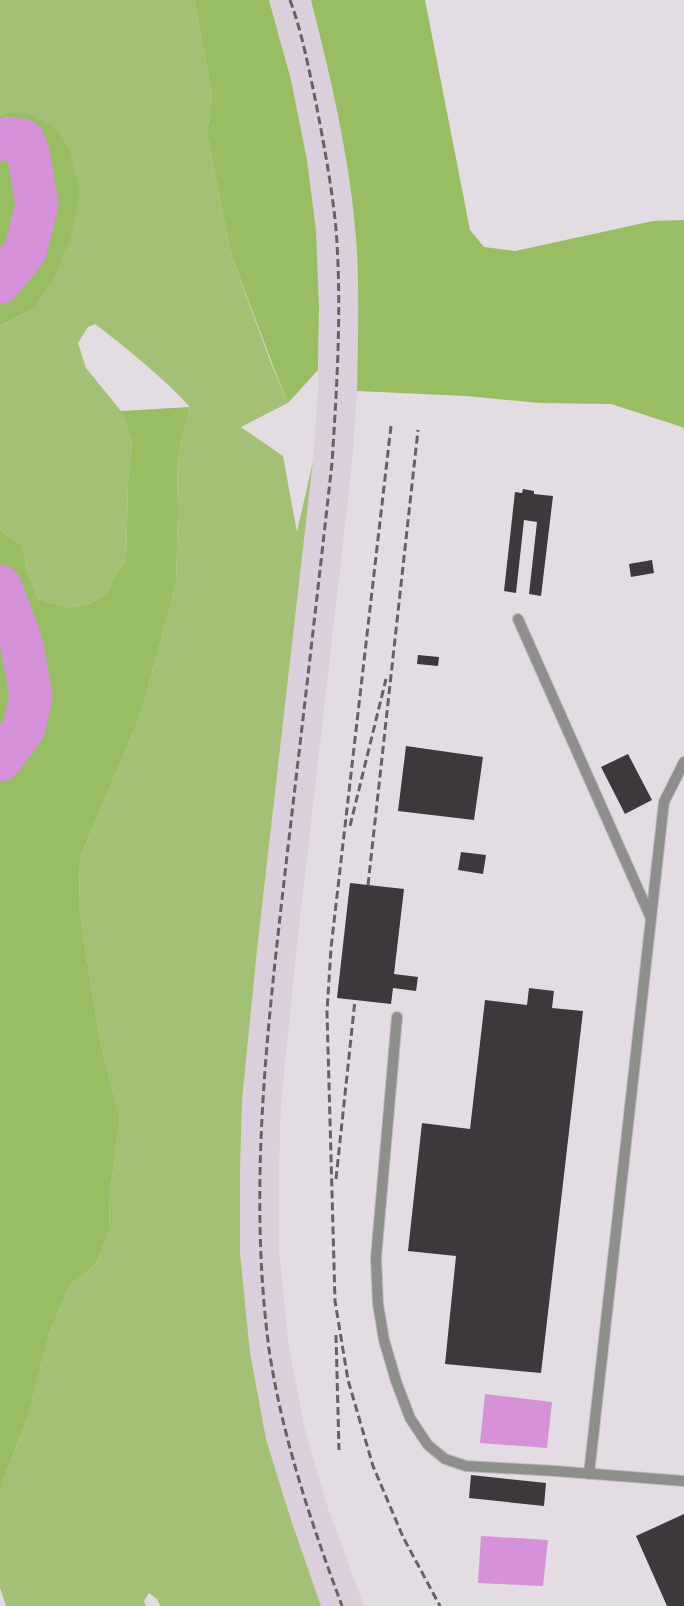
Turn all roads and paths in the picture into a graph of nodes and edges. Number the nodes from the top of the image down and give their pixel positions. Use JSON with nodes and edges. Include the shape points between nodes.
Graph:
{"nodes":[{"id":1,"x":518,"y":619,"type":"dead end"},
{"id":2,"x":684,"y":762,"type":"edge"},
{"id":3,"x":650,"y":916,"type":"junction"},
{"id":4,"x":398,"y":1017,"type":"dead end"},
{"id":5,"x":589,"y":1474,"type":"junction"},
{"id":6,"x":684,"y":1481,"type":"edge"}],
"edges":[{"from":1,"to":3,"type":"street"},
{"from":2,"to":3,"type":"street","via":[[664,802]]},
{"from":3,"to":5,"type":"street"},
{"from":4,"to":5,"type":"street","via":[[376,1258],[378,1304],[384,1340],[410,1418],[428,1445],[445,1459],[466,1466]]},
{"from":5,"to":6,"type":"street"}]}
